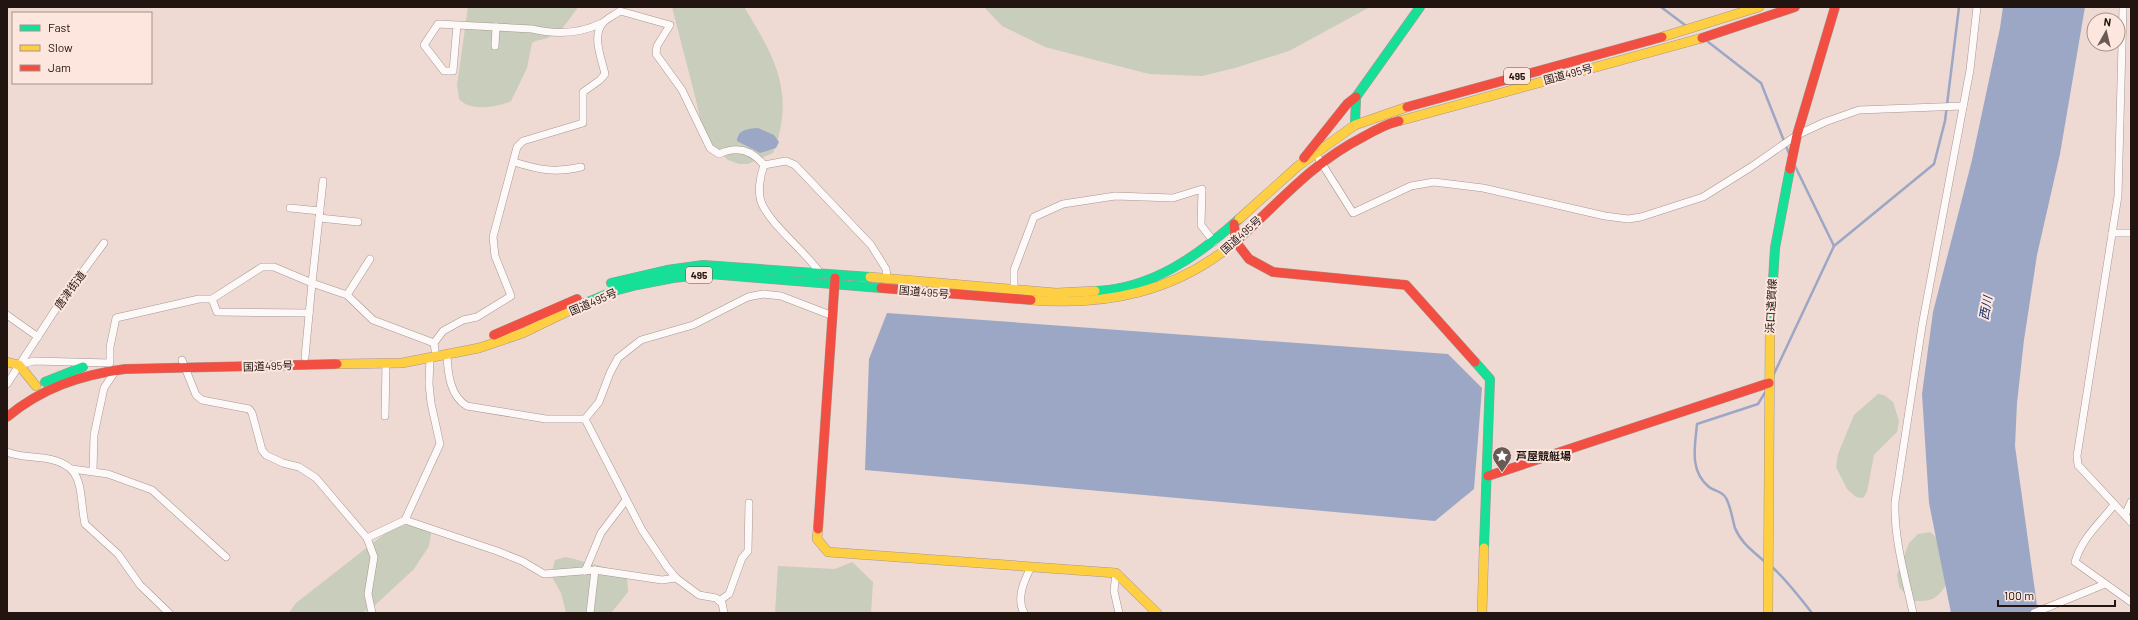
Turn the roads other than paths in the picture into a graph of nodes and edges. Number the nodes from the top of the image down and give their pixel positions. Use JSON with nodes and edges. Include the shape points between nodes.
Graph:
{"nodes":[{"id":1,"x":1420,"y":7,"type":"edge"},
{"id":2,"x":1759,"y":7,"type":"edge"},
{"id":3,"x":1795,"y":7,"type":"edge"},
{"id":4,"x":1835,"y":7,"type":"edge"},
{"id":5,"x":1977,"y":7,"type":"edge"},
{"id":6,"x":2123,"y":8,"type":"edge"},
{"id":7,"x":602,"y":23,"type":"junction"},
{"id":8,"x":457,"y":25,"type":"junction"},
{"id":9,"x":496,"y":27,"type":"junction"},
{"id":10,"x":495,"y":46,"type":"dead end"},
{"id":11,"x":1356,"y":97,"type":"junction"},
{"id":12,"x":1964,"y":106,"type":"junction"},
{"id":13,"x":1355,"y":125,"type":"junction"},
{"id":14,"x":1797,"y":135,"type":"junction"},
{"id":15,"x":1314,"y":153,"type":"junction"},
{"id":16,"x":514,"y":162,"type":"junction"},
{"id":17,"x":1321,"y":162,"type":"junction"},
{"id":18,"x":764,"y":165,"type":"junction"},
{"id":19,"x":1298,"y":166,"type":"junction"},
{"id":20,"x":581,"y":167,"type":"dead end"},
{"id":21,"x":323,"y":181,"type":"dead end"},
{"id":22,"x":290,"y":208,"type":"dead end"},
{"id":23,"x":320,"y":214,"type":"junction"},
{"id":24,"x":358,"y":222,"type":"dead end"},
{"id":25,"x":1234,"y":224,"type":"junction"},
{"id":26,"x":2112,"y":233,"type":"junction"},
{"id":27,"x":2131,"y":233,"type":"edge"},
{"id":28,"x":1214,"y":242,"type":"junction"},
{"id":29,"x":1236,"y":242,"type":"junction"},
{"id":30,"x":104,"y":243,"type":"dead end"},
{"id":31,"x":370,"y":259,"type":"dead end"},
{"id":32,"x":820,"y":272,"type":"junction"},
{"id":33,"x":836,"y":274,"type":"junction"},
{"id":34,"x":887,"y":278,"type":"junction"},
{"id":35,"x":312,"y":283,"type":"junction"},
{"id":36,"x":835,"y":284,"type":"junction"},
{"id":37,"x":1014,"y":289,"type":"junction"},
{"id":38,"x":347,"y":295,"type":"junction"},
{"id":39,"x":212,"y":299,"type":"junction"},
{"id":40,"x":309,"y":313,"type":"junction"},
{"id":41,"x":7,"y":315,"type":"edge"},
{"id":42,"x":833,"y":316,"type":"junction"},
{"id":43,"x":38,"y":337,"type":"junction"},
{"id":44,"x":433,"y":350,"type":"junction"},
{"id":45,"x":447,"y":356,"type":"junction"},
{"id":46,"x":304,"y":357,"type":"junction"},
{"id":47,"x":7,"y":362,"type":"edge"},
{"id":48,"x":386,"y":363,"type":"junction"},
{"id":49,"x":183,"y":364,"type":"junction"},
{"id":50,"x":18,"y":365,"type":"junction"},
{"id":51,"x":113,"y":366,"type":"junction"},
{"id":52,"x":7,"y":384,"type":"edge"},
{"id":53,"x":1769,"y":384,"type":"junction"},
{"id":54,"x":36,"y":386,"type":"junction"},
{"id":55,"x":7,"y":406,"type":"edge"},
{"id":56,"x":385,"y":416,"type":"dead end"},
{"id":57,"x":7,"y":417,"type":"edge"},
{"id":58,"x":585,"y":419,"type":"junction"},
{"id":59,"x":7,"y":452,"type":"edge"},
{"id":60,"x":72,"y":469,"type":"junction"},
{"id":61,"x":93,"y":471,"type":"junction"},
{"id":62,"x":1488,"y":476,"type":"junction"},
{"id":63,"x":626,"y":500,"type":"junction"},
{"id":64,"x":2131,"y":502,"type":"edge"},
{"id":65,"x":749,"y":503,"type":"dead end"},
{"id":66,"x":2114,"y":505,"type":"junction"},
{"id":67,"x":2125,"y":515,"type":"junction"},
{"id":68,"x":405,"y":520,"type":"junction"},
{"id":69,"x":2131,"y":522,"type":"edge"},
{"id":70,"x":367,"y":538,"type":"junction"},
{"id":71,"x":226,"y":557,"type":"dead end"},
{"id":72,"x":1031,"y":567,"type":"junction"},
{"id":73,"x":595,"y":570,"type":"junction"},
{"id":74,"x":585,"y":571,"type":"junction"},
{"id":75,"x":1116,"y":573,"type":"junction"},
{"id":76,"x":676,"y":578,"type":"junction"},
{"id":77,"x":2105,"y":584,"type":"junction"},
{"id":78,"x":719,"y":600,"type":"junction"},
{"id":79,"x":2131,"y":602,"type":"edge"},
{"id":80,"x":2053,"y":609,"type":"edge"},
{"id":81,"x":169,"y":613,"type":"edge"},
{"id":82,"x":372,"y":613,"type":"edge"},
{"id":83,"x":590,"y":613,"type":"edge"},
{"id":84,"x":724,"y":613,"type":"edge"},
{"id":85,"x":1024,"y":613,"type":"edge"},
{"id":86,"x":1119,"y":613,"type":"edge"},
{"id":87,"x":1158,"y":613,"type":"edge"},
{"id":88,"x":1482,"y":613,"type":"edge"},
{"id":89,"x":1768,"y":613,"type":"edge"},
{"id":90,"x":1913,"y":613,"type":"edge"},
{"id":91,"x":2034,"y":613,"type":"edge"}],
"edges":[{"from":1,"to":11,"type":"main road"},
{"from":2,"to":13,"type":"main road","name":"国道495号","number":"495","via":[[1680,32],[1412,105]]},
{"from":3,"to":17,"type":"main road","name":"国道495号","number":"495","via":[[1686,43],[1390,123]]},
{"from":4,"to":14,"type":"main road","name":"浜口遠賀線"},
{"from":5,"to":12,"type":"street"},
{"from":6,"to":26,"type":"street","via":[[2118,196]]},
{"from":7,"to":9,"type":"street","via":[[587,30],[570,33]]},
{"from":7,"to":16,"type":"street","via":[[598,41],[605,74],[584,92],[583,123],[523,141],[517,147]]},
{"from":7,"to":18,"type":"street","via":[[620,11],[670,25],[657,46],[656,54],[682,90],[710,148],[719,154],[736,148],[749,152]]},
{"from":8,"to":8,"type":"street","via":[[438,24],[424,44],[444,71],[453,71]]},
{"from":8,"to":9,"type":"street"},
{"from":9,"to":10,"type":"street"},
{"from":11,"to":13,"type":"main road"},
{"from":11,"to":19,"type":"main road","via":[[1347,104]]},
{"from":12,"to":14,"type":"street","via":[[1860,110]]},
{"from":12,"to":90,"type":"street","via":[[1922,326],[1894,502],[1900,555]]},
{"from":13,"to":15,"type":"main road","name":"国道495号","number":"495"},
{"from":14,"to":17,"type":"street","via":[[1703,197],[1641,218],[1628,219],[1483,188],[1434,182],[1411,186],[1353,213]]},
{"from":14,"to":53,"type":"main road","name":"浜口遠賀線","via":[[1775,248],[1770,311]]},
{"from":15,"to":17,"type":"street"},
{"from":15,"to":19,"type":"main road","name":"国道495号","number":"495"},
{"from":16,"to":20,"type":"street","via":[[543,171]]},
{"from":16,"to":44,"type":"street","via":[[493,237],[495,256],[511,296],[477,317],[463,320],[443,331]]},
{"from":17,"to":29,"type":"main road","name":"国道495号","number":"495"},
{"from":18,"to":32,"type":"street","via":[[760,185],[762,204]]},
{"from":18,"to":34,"type":"street","via":[[786,161],[795,165],[871,245],[886,269]]},
{"from":19,"to":25,"type":"main road","name":"国道495号","number":"495"},
{"from":21,"to":23,"type":"street"},
{"from":22,"to":23,"type":"street"},
{"from":23,"to":24,"type":"street"},
{"from":23,"to":35,"type":"street"},
{"from":25,"to":28,"type":"main road","name":"国道495号","number":"495"},
{"from":25,"to":29,"type":"main road"},
{"from":26,"to":27,"type":"street"},
{"from":26,"to":66,"type":"street","via":[[2077,456],[2078,465]]},
{"from":28,"to":37,"type":"main road","name":"国道495号","number":"495","via":[[1173,269],[1131,285],[1099,291],[1056,293]]},
{"from":28,"to":37,"type":"street","via":[[1202,225],[1202,189],[1173,198],[1115,196],[1063,204],[1034,217],[1014,270]]},
{"from":29,"to":36,"type":"main road","name":"国道495号","number":"495","via":[[1208,264],[1168,284],[1135,296],[1099,301],[1053,302]]},
{"from":29,"to":62,"type":"main road","via":[[1249,259],[1273,272],[1406,285],[1490,379]]},
{"from":30,"to":43,"type":"street","name":"唐津街道"},
{"from":31,"to":38,"type":"street"},
{"from":32,"to":33,"type":"main road","name":"国道495号","number":"495"},
{"from":32,"to":44,"type":"main road","name":"国道495号","number":"495","via":[[703,265],[648,273],[612,283],[470,343]]},
{"from":33,"to":34,"type":"main road","name":"国道495号","number":"495"},
{"from":33,"to":36,"type":"main road"},
{"from":34,"to":37,"type":"main road","name":"国道495号","number":"495"},
{"from":35,"to":38,"type":"street"},
{"from":35,"to":39,"type":"street","via":[[274,267],[262,267]]},
{"from":35,"to":40,"type":"street"},
{"from":36,"to":42,"type":"main road"},
{"from":36,"to":45,"type":"main road","name":"国道495号","number":"495","via":[[710,274],[680,276],[613,292],[522,333]]},
{"from":38,"to":44,"type":"street","via":[[373,320]]},
{"from":39,"to":40,"type":"street","via":[[217,312]]},
{"from":39,"to":51,"type":"street","via":[[199,299],[116,318],[110,347]]},
{"from":40,"to":46,"type":"street"},
{"from":41,"to":43,"type":"street"},
{"from":42,"to":58,"type":"street","via":[[781,296],[763,294],[748,297],[693,324],[641,340],[618,358],[600,402]]},
{"from":42,"to":72,"type":"main road","via":[[817,539],[821,546],[828,552]]},
{"from":43,"to":50,"type":"street","name":"唐津街道"},
{"from":44,"to":45,"type":"main road","name":"国道495号","number":"495"},
{"from":44,"to":46,"type":"main road","name":"国道495号","number":"495","via":[[400,355]]},
{"from":44,"to":48,"type":"main road","name":"国道495号","number":"495"},
{"from":44,"to":68,"type":"street","via":[[429,384],[440,444]]},
{"from":45,"to":58,"type":"street","via":[[449,378],[455,394],[459,402],[467,406],[546,419]]},
{"from":46,"to":49,"type":"main road","name":"国道495号","number":"495"},
{"from":47,"to":50,"type":"main road"},
{"from":48,"to":49,"type":"main road","name":"国道495号","number":"495"},
{"from":48,"to":56,"type":"street"},
{"from":49,"to":51,"type":"main road","name":"国道495号","number":"495"},
{"from":49,"to":70,"type":"street","via":[[196,395],[202,400],[248,409],[266,455],[299,467],[316,478]]},
{"from":50,"to":51,"type":"street","via":[[34,362]]},
{"from":50,"to":52,"type":"street","name":"唐津街道"},
{"from":50,"to":54,"type":"main road"},
{"from":51,"to":54,"type":"main road","name":"国道495号","number":"495","via":[[89,366],[64,373]]},
{"from":51,"to":57,"type":"main road","name":"国道495号","number":"495","via":[[44,390],[24,401]]},
{"from":51,"to":61,"type":"street","via":[[104,388],[94,435]]},
{"from":53,"to":62,"type":"main road"},
{"from":53,"to":89,"type":"main road","name":"浜口遠賀線"},
{"from":54,"to":55,"type":"main road","name":"国道495号","number":"495"},
{"from":58,"to":63,"type":"street"},
{"from":59,"to":60,"type":"street","via":[[60,461]]},
{"from":60,"to":61,"type":"street"},
{"from":60,"to":81,"type":"street","via":[[82,492],[85,524],[118,554],[140,585]]},
{"from":61,"to":71,"type":"street","via":[[152,490]]},
{"from":62,"to":88,"type":"main road"},
{"from":63,"to":74,"type":"street","via":[[601,533]]},
{"from":63,"to":76,"type":"street","via":[[642,530]]},
{"from":64,"to":67,"type":"street"},
{"from":65,"to":78,"type":"street","via":[[748,551],[742,558],[729,594]]},
{"from":66,"to":67,"type":"street"},
{"from":66,"to":77,"type":"street","via":[[2088,534],[2075,562]]},
{"from":67,"to":69,"type":"street"},
{"from":68,"to":70,"type":"street"},
{"from":68,"to":74,"type":"street","via":[[497,551],[522,561],[544,574]]},
{"from":70,"to":82,"type":"street","via":[[374,557],[368,594]]},
{"from":72,"to":75,"type":"main road"},
{"from":72,"to":85,"type":"street","via":[[1023,582],[1021,606]]},
{"from":73,"to":74,"type":"street"},
{"from":73,"to":76,"type":"street","via":[[662,580]]},
{"from":73,"to":83,"type":"street"},
{"from":75,"to":86,"type":"street","via":[[1114,591]]},
{"from":75,"to":87,"type":"main road"},
{"from":76,"to":78,"type":"street","via":[[699,595]]},
{"from":77,"to":79,"type":"street"},
{"from":77,"to":80,"type":"street"},
{"from":78,"to":84,"type":"street"},
{"from":80,"to":91,"type":"street"}]}
